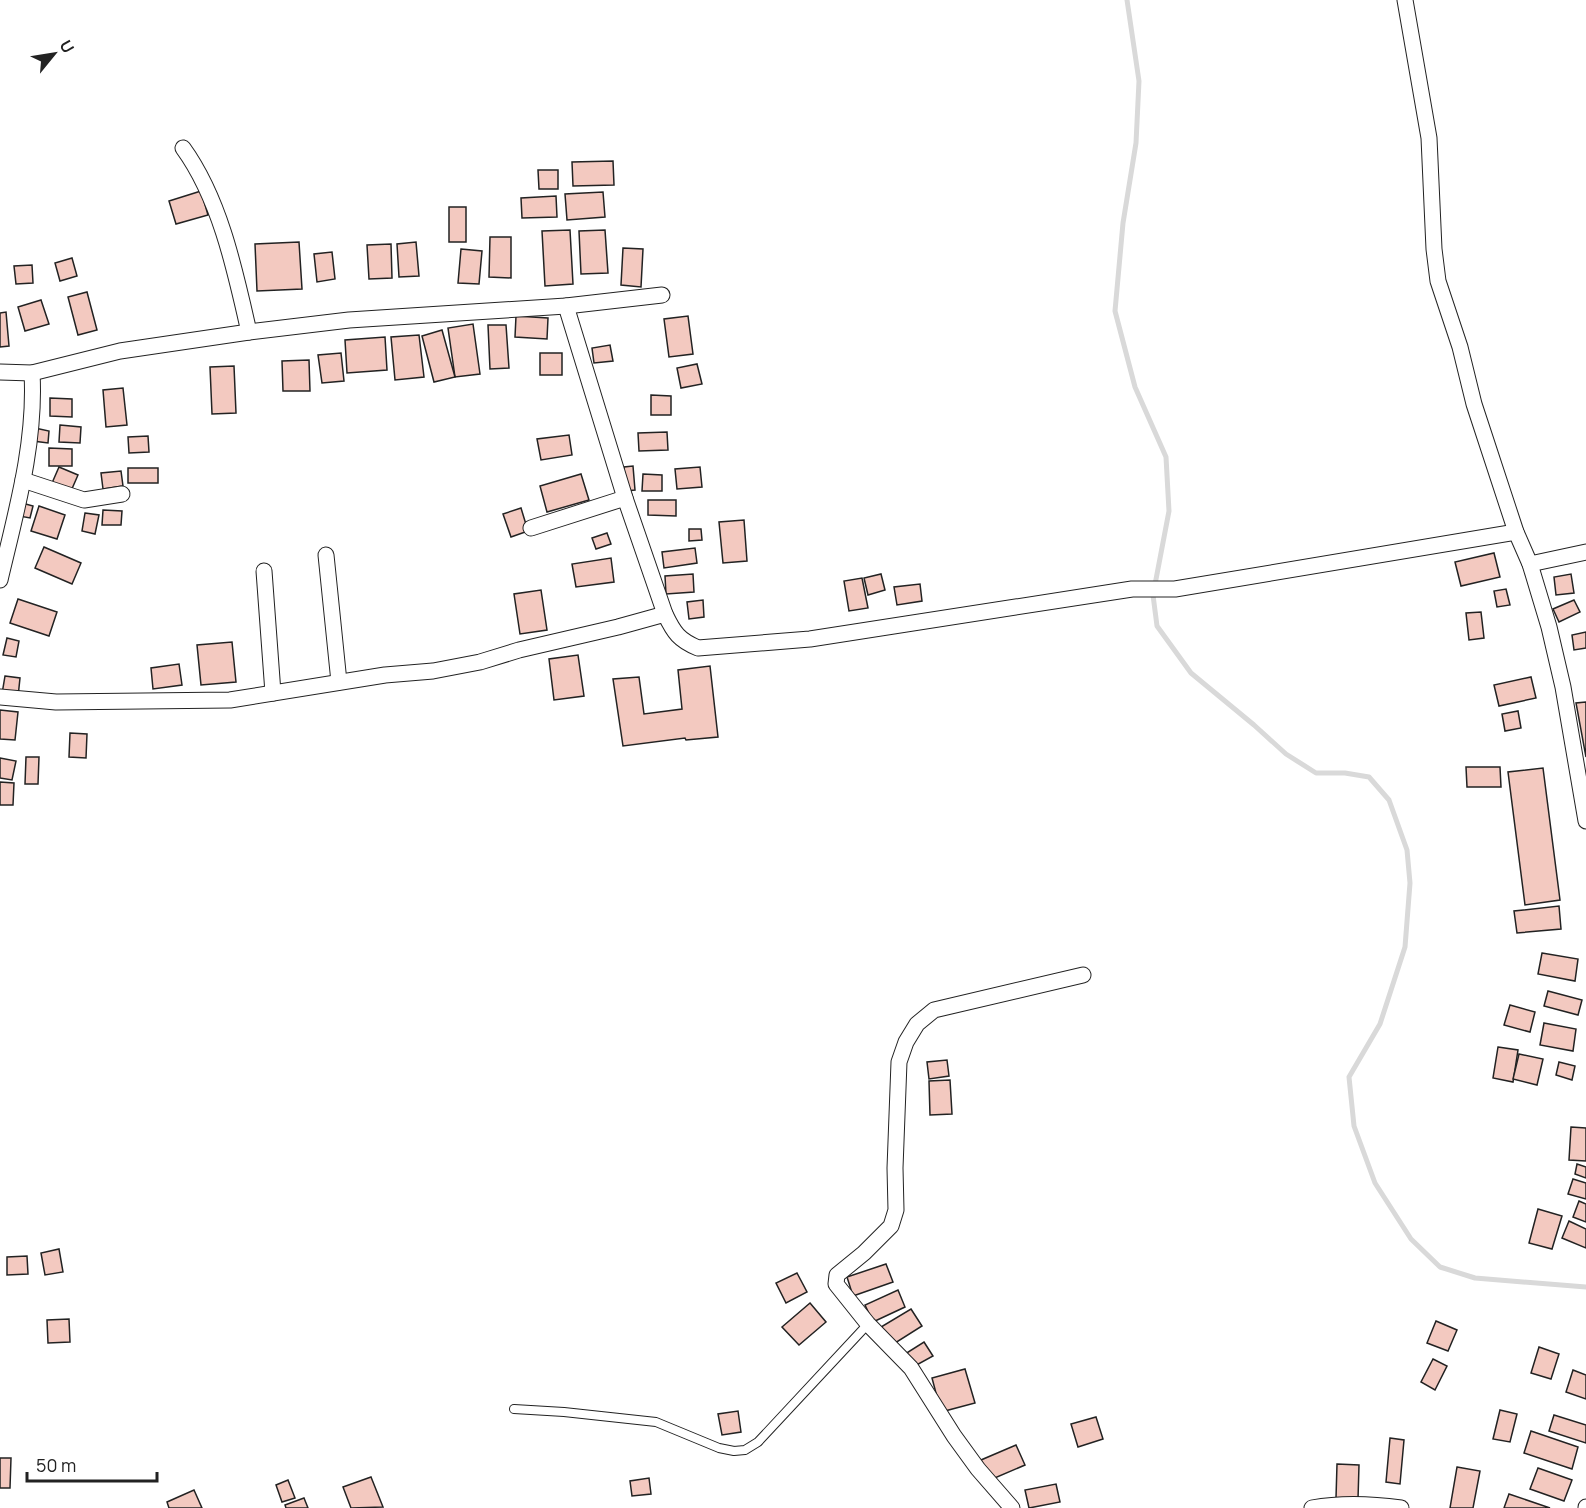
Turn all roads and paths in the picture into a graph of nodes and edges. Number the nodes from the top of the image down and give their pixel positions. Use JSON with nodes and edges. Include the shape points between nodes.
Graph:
{"nodes":[{"id":1,"x":1405,"y":0,"type":"edge"},
{"id":2,"x":183,"y":148,"type":"dead end"},
{"id":3,"x":662,"y":295,"type":"dead end"},
{"id":4,"x":566,"y":306,"type":"junction"},
{"id":5,"x":249,"y":332,"type":"junction"},
{"id":6,"x":0,"y":372,"type":"edge"},
{"id":7,"x":32,"y":373,"type":"junction"},
{"id":8,"x":23,"y":480,"type":"junction"},
{"id":9,"x":122,"y":494,"type":"dead end"},
{"id":10,"x":625,"y":498,"type":"junction"},
{"id":11,"x":531,"y":528,"type":"dead end"},
{"id":12,"x":1516,"y":532,"type":"junction"},
{"id":13,"x":1586,"y":552,"type":"edge"},
{"id":14,"x":326,"y":555,"type":"dead end"},
{"id":15,"x":1530,"y":564,"type":"junction"},
{"id":16,"x":264,"y":571,"type":"dead end"},
{"id":17,"x":0,"y":580,"type":"edge"},
{"id":18,"x":665,"y":614,"type":"junction"},
{"id":19,"x":339,"y":682,"type":"junction"},
{"id":20,"x":273,"y":693,"type":"junction"},
{"id":21,"x":0,"y":697,"type":"edge"},
{"id":22,"x":1586,"y":821,"type":"edge"},
{"id":23,"x":1083,"y":975,"type":"dead end"},
{"id":24,"x":868,"y":1324,"type":"junction"},
{"id":25,"x":514,"y":1409,"type":"dead end"},
{"id":26,"x":1012,"y":1508,"type":"edge"},
{"id":27,"x":1312,"y":1508,"type":"edge"},
{"id":28,"x":1401,"y":1508,"type":"edge"}],
"edges":[{"from":1,"to":12,"type":"street","via":[[1429,138],[1438,281]]},
{"from":2,"to":5,"type":"street","via":[[209,193],[238,282]]},
{"from":3,"to":4,"type":"street"},
{"from":4,"to":5,"type":"street"},
{"from":4,"to":10,"type":"street"},
{"from":5,"to":7,"type":"street","via":[[120,351]]},
{"from":6,"to":7,"type":"street"},
{"from":7,"to":8,"type":"street","via":[[33,406]]},
{"from":8,"to":9,"type":"street","via":[[84,500]]},
{"from":8,"to":17,"type":"street"},
{"from":10,"to":11,"type":"street"},
{"from":10,"to":18,"type":"street"},
{"from":12,"to":15,"type":"street"},
{"from":12,"to":18,"type":"street","via":[[1175,589],[1132,589],[810,639],[698,648],[683,641]]},
{"from":13,"to":15,"type":"street"},
{"from":14,"to":19,"type":"street"},
{"from":15,"to":22,"type":"street","via":[[1563,687]]},
{"from":16,"to":20,"type":"street"},
{"from":18,"to":19,"type":"street","via":[[433,672]]},
{"from":19,"to":20,"type":"street"},
{"from":20,"to":21,"type":"street","via":[[230,700],[56,702]]},
{"from":23,"to":24,"type":"street","via":[[934,1010],[917,1024],[899,1062],[896,1210],[891,1226],[837,1275],[836,1284]]},
{"from":24,"to":25,"type":"lane","via":[[758,1442],[745,1450],[719,1448],[656,1422]]},
{"from":24,"to":26,"type":"street","via":[[911,1368],[954,1436]]},
{"from":27,"to":28,"type":"street"}]}
